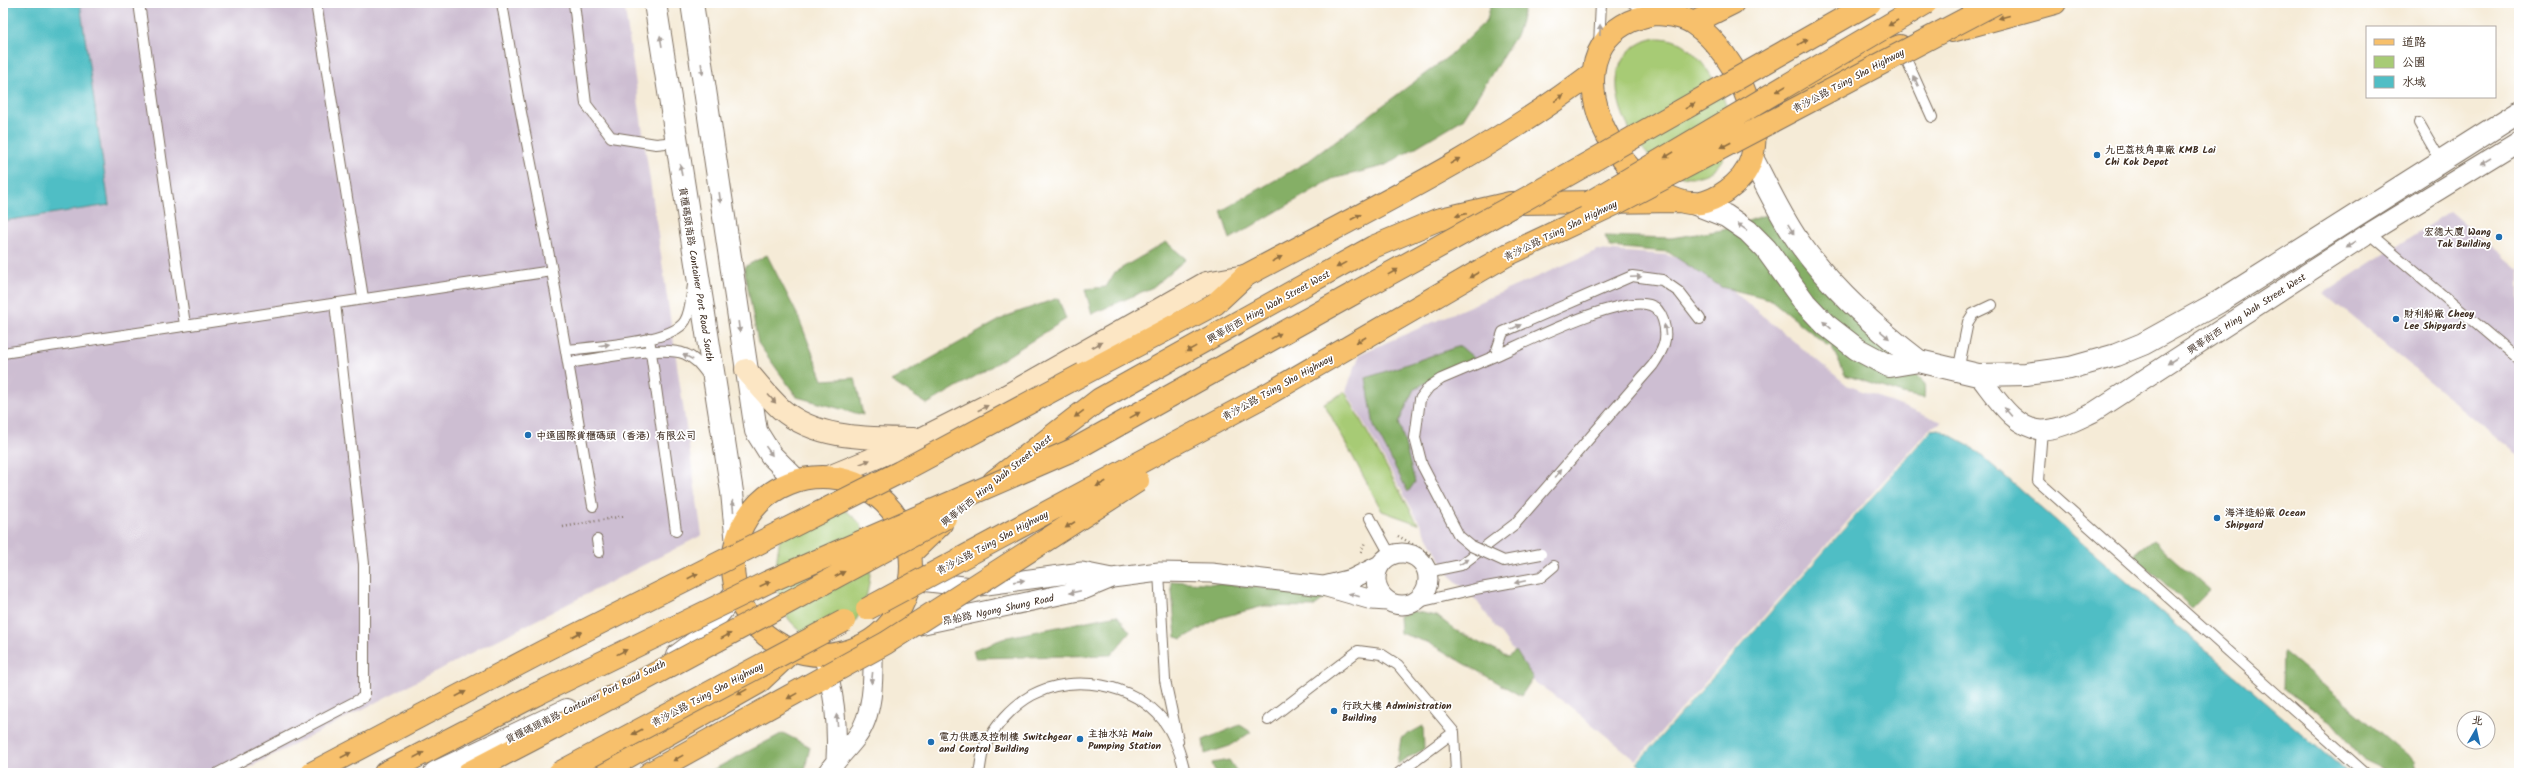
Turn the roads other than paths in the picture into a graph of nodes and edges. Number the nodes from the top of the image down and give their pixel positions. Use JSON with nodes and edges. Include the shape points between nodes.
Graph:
{"nodes":[{"id":1,"x":139,"y":3,"type":"edge"},
{"id":2,"x":316,"y":3,"type":"edge"},
{"id":3,"x":502,"y":3,"type":"edge"},
{"id":4,"x":574,"y":3,"type":"edge"},
{"id":5,"x":655,"y":3,"type":"edge"},
{"id":6,"x":692,"y":3,"type":"edge"},
{"id":7,"x":1601,"y":3,"type":"edge"},
{"id":8,"x":1633,"y":3,"type":"edge"},
{"id":9,"x":1734,"y":3,"type":"edge"},
{"id":10,"x":1870,"y":3,"type":"edge"},
{"id":11,"x":1926,"y":3,"type":"edge"},
{"id":12,"x":1996,"y":3,"type":"edge"},
{"id":13,"x":2055,"y":3,"type":"edge"},
{"id":14,"x":1656,"y":14,"type":"junction"},
{"id":15,"x":1693,"y":23,"type":"junction"},
{"id":16,"x":1900,"y":46,"type":"junction"},
{"id":17,"x":1595,"y":65,"type":"junction"},
{"id":18,"x":2519,"y":112,"type":"edge"},
{"id":19,"x":1932,"y":117,"type":"dead end"},
{"id":20,"x":2418,"y":123,"type":"dead end"},
{"id":21,"x":2519,"y":141,"type":"edge"},
{"id":22,"x":676,"y":142,"type":"junction"},
{"id":23,"x":1753,"y":151,"type":"junction"},
{"id":24,"x":2441,"y":162,"type":"junction"},
{"id":25,"x":1687,"y":202,"type":"junction"},
{"id":26,"x":2369,"y":233,"type":"junction"},
{"id":27,"x":1508,"y":255,"type":"junction"},
{"id":28,"x":696,"y":265,"type":"junction"},
{"id":29,"x":552,"y":271,"type":"junction"},
{"id":30,"x":1245,"y":276,"type":"junction"},
{"id":31,"x":363,"y":298,"type":"junction"},
{"id":32,"x":335,"y":303,"type":"junction"},
{"id":33,"x":1992,"y":305,"type":"dead end"},
{"id":34,"x":1700,"y":319,"type":"dead end"},
{"id":35,"x":185,"y":325,"type":"junction"},
{"id":36,"x":649,"y":338,"type":"junction"},
{"id":37,"x":566,"y":350,"type":"junction"},
{"id":38,"x":650,"y":352,"type":"junction"},
{"id":39,"x":3,"y":353,"type":"edge"},
{"id":40,"x":1495,"y":356,"type":"junction"},
{"id":41,"x":2519,"y":360,"type":"edge"},
{"id":42,"x":1919,"y":361,"type":"junction"},
{"id":43,"x":568,"y":363,"type":"junction"},
{"id":44,"x":746,"y":370,"type":"junction"},
{"id":45,"x":1968,"y":373,"type":"junction"},
{"id":46,"x":715,"y":384,"type":"junction"},
{"id":47,"x":1268,"y":394,"type":"junction"},
{"id":48,"x":2042,"y":430,"type":"junction"},
{"id":49,"x":921,"y":439,"type":"junction"},
{"id":50,"x":1077,"y":448,"type":"junction"},
{"id":51,"x":829,"y":476,"type":"junction"},
{"id":52,"x":796,"y":480,"type":"junction"},
{"id":53,"x":593,"y":506,"type":"dead end"},
{"id":54,"x":1370,"y":518,"type":"dead end"},
{"id":55,"x":676,"y":531,"type":"dead end"},
{"id":56,"x":597,"y":540,"type":"dead end"},
{"id":57,"x":737,"y":545,"type":"junction"},
{"id":58,"x":1480,"y":551,"type":"junction"},
{"id":59,"x":599,"y":552,"type":"dead end"},
{"id":60,"x":911,"y":553,"type":"junction"},
{"id":61,"x":1541,"y":554,"type":"dead end"},
{"id":62,"x":1385,"y":561,"type":"junction"},
{"id":63,"x":1431,"y":564,"type":"junction"},
{"id":64,"x":1554,"y":566,"type":"dead end"},
{"id":65,"x":1159,"y":572,"type":"junction"},
{"id":66,"x":1112,"y":578,"type":"junction"},
{"id":67,"x":911,"y":580,"type":"junction"},
{"id":68,"x":1323,"y":586,"type":"junction"},
{"id":69,"x":736,"y":592,"type":"junction"},
{"id":70,"x":1387,"y":601,"type":"junction"},
{"id":71,"x":1410,"y":604,"type":"junction"},
{"id":72,"x":877,"y":636,"type":"junction"},
{"id":73,"x":793,"y":650,"type":"junction"},
{"id":74,"x":823,"y":655,"type":"junction"},
{"id":75,"x":1268,"y":720,"type":"dead end"},
{"id":76,"x":1454,"y":732,"type":"junction"},
{"id":77,"x":1180,"y":751,"type":"junction"},
{"id":78,"x":831,"y":766,"type":"edge"},
{"id":79,"x":218,"y":773,"type":"edge"},
{"id":80,"x":312,"y":773,"type":"edge"},
{"id":81,"x":385,"y":773,"type":"edge"},
{"id":82,"x":435,"y":773,"type":"edge"},
{"id":83,"x":468,"y":773,"type":"edge"},
{"id":84,"x":559,"y":773,"type":"edge"},
{"id":85,"x":599,"y":773,"type":"edge"},
{"id":86,"x":650,"y":773,"type":"edge"},
{"id":87,"x":979,"y":773,"type":"edge"},
{"id":88,"x":1185,"y":773,"type":"edge"},
{"id":89,"x":1193,"y":773,"type":"edge"},
{"id":90,"x":1399,"y":773,"type":"edge"},
{"id":91,"x":1456,"y":773,"type":"edge"},
{"id":92,"x":2365,"y":773,"type":"edge"}],
"edges":[{"from":1,"to":35,"type":"lane"},
{"from":2,"to":31,"type":"lane"},
{"from":3,"to":29,"type":"lane"},
{"from":4,"to":22,"type":"lane","via":[[586,104],[611,137],[656,144]]},
{"from":22,"to":5,"type":"street","name":"貨櫃碼頭南路 Container Port Road South","one_way":true},
{"from":6,"to":44,"type":"street","one_way":true},
{"from":17,"to":7,"type":"lane","one_way":true},
{"from":8,"to":14,"type":"lane"},
{"from":9,"to":15,"type":"main road"},
{"from":50,"to":10,"type":"main road","one_way":true,"bridge":true,"via":[[1527,198]]},
{"from":11,"to":27,"type":"main road","one_way":true,"bridge":true,"via":[[1610,189]]},
{"from":12,"to":27,"type":"main road","name":"青沙公路 Tsing Sha Highway","one_way":true,"bridge":true,"via":[[1617,203]]},
{"from":13,"to":16,"type":"main road","one_way":true},
{"from":14,"to":15,"type":"main road","via":[[1682,18]]},
{"from":14,"to":17,"type":"main road","via":[[1642,17],[1619,28],[1608,39]]},
{"from":15,"to":23,"type":"main road","via":[[1713,41],[1734,72],[1746,97],[1753,121]]},
{"from":19,"to":16,"type":"lane","one_way":true},
{"from":16,"to":23,"type":"main road","via":[[1856,62],[1820,82],[1790,106]]},
{"from":17,"to":25,"type":"main road","via":[[1592,91],[1595,106],[1622,160],[1638,178],[1659,192]]},
{"from":30,"to":17,"type":"main road","one_way":true,"via":[[1421,181],[1527,120]]},
{"from":18,"to":24,"type":"street","name":"興華街西 Hing Wah Street West"},
{"from":20,"to":24,"type":"lane"},
{"from":21,"to":26,"type":"street","name":"興華街西 Hing Wah Street West","one_way":true},
{"from":28,"to":22,"type":"street","name":"貨櫃碼頭南路 Container Port Road South","one_way":true},
{"from":23,"to":25,"type":"main road","via":[[1746,171],[1735,184],[1705,202]]},
{"from":23,"to":42,"type":"street","name":"興華街西 Hing Wah Street West","one_way":true,"via":[[1777,206],[1815,264],[1856,309],[1885,336]]},
{"from":24,"to":45,"type":"street","name":"興華街西 Hing Wah Street West","via":[[2219,302],[2143,344],[2116,355],[2051,371]]},
{"from":42,"to":25,"type":"street","name":"興華街西 Hing Wah Street West","one_way":true,"via":[[1889,366],[1857,349],[1826,326],[1748,231],[1726,216]]},
{"from":25,"to":60,"type":"main road","name":"興華街西 Hing Wah Street West","one_way":true,"via":[[1510,203],[1437,220],[1373,247],[1100,399],[1033,448],[934,530]]},
{"from":26,"to":41,"type":"lane"},
{"from":26,"to":48,"type":"street","name":"興華街西 Hing Wah Street West","one_way":true,"via":[[2092,413],[2067,424]]},
{"from":27,"to":47,"type":"main road","name":"青沙公路 Tsing Sha Highway","one_way":true},
{"from":28,"to":36,"type":"lane","via":[[685,321],[664,336]]},
{"from":28,"to":46,"type":"street","name":"貨櫃碼頭南路 Container Port Road South"},
{"from":29,"to":31,"type":"lane"},
{"from":29,"to":37,"type":"lane"},
{"from":49,"to":30,"type":"main road","one_way":true,"via":[[1008,395],[1206,283]]},
{"from":80,"to":30,"type":"main road","one_way":true,"bridge":true,"via":[[544,650],[900,472],[1215,304]]},
{"from":31,"to":32,"type":"lane"},
{"from":32,"to":35,"type":"lane"},
{"from":32,"to":79,"type":"lane","via":[[364,564],[364,697]]},
{"from":33,"to":45,"type":"lane","via":[[1973,314],[1968,322]]},
{"from":40,"to":34,"type":"lane","one_way":true,"via":[[1503,332],[1632,276],[1662,280],[1679,292]]},
{"from":35,"to":39,"type":"lane"},
{"from":37,"to":36,"type":"lane","one_way":true},
{"from":36,"to":38,"type":"lane"},
{"from":37,"to":43,"type":"lane"},
{"from":38,"to":43,"type":"lane"},
{"from":46,"to":38,"type":"lane","one_way":true,"via":[[697,362],[685,354],[666,350]]},
{"from":38,"to":55,"type":"lane"},
{"from":40,"to":58,"type":"lane","bridge":true,"via":[[1441,379],[1429,387],[1420,399],[1416,431],[1422,465],[1459,536]]},
{"from":58,"to":40,"type":"lane","one_way":true,"via":[[1515,524],[1653,365],[1666,343],[1666,328],[1661,313],[1650,305],[1609,307]]},
{"from":42,"to":45,"type":"street","name":"興華街西 Hing Wah Street West"},
{"from":43,"to":53,"type":"lane"},
{"from":44,"to":49,"type":"main road","one_way":true,"via":[[781,409],[813,429],[848,435]]},
{"from":44,"to":52,"type":"street","one_way":true,"via":[[756,431],[771,455]]},
{"from":48,"to":45,"type":"street","one_way":true,"via":[[2011,416]]},
{"from":57,"to":46,"type":"street","name":"貨櫃碼頭南路 Container Port Road South","one_way":true,"via":[[732,492]]},
{"from":47,"to":84,"type":"main road","name":"青沙公路 Tsing Sha Highway","one_way":true,"bridge":true},
{"from":47,"to":86,"type":"main road","one_way":true,"bridge":true,"via":[[886,643]]},
{"from":48,"to":92,"type":"lane","via":[[2038,480]]},
{"from":51,"to":49,"type":"main road","one_way":true},
{"from":81,"to":50,"type":"main road","one_way":true,"bridge":true,"via":[[537,694],[768,582]]},
{"from":83,"to":50,"type":"main road","one_way":true,"bridge":true},
{"from":51,"to":52,"type":"main road"},
{"from":51,"to":60,"type":"main road","via":[[858,484],[883,500],[902,524]]},
{"from":52,"to":57,"type":"main road","via":[[761,499]]},
{"from":54,"to":62,"type":"lane"},
{"from":56,"to":59,"type":"lane"},
{"from":57,"to":69,"type":"main road","via":[[734,568]]},
{"from":58,"to":61,"type":"lane","bridge":true,"via":[[1504,561]]},
{"from":63,"to":58,"type":"lane","one_way":true,"via":[[1462,565]]},
{"from":60,"to":67,"type":"main road"},
{"from":62,"to":63,"type":"street","name":"昂船路 Ngong Shung Road","via":[[1408,554]]},
{"from":62,"to":68,"type":"street","name":"昂船路 Ngong Shung Road","via":[[1352,579]]},
{"from":62,"to":70,"type":"street","via":[[1376,580],[1377,588]]},
{"from":63,"to":71,"type":"street","via":[[1427,588],[1418,601]]},
{"from":64,"to":71,"type":"lane","one_way":true,"via":[[1540,577]]},
{"from":65,"to":66,"type":"street","name":"昂船路 Ngong Shung Road"},
{"from":65,"to":68,"type":"street","name":"昂船路 Ngong Shung Road","via":[[1212,573]]},
{"from":65,"to":77,"type":"lane","via":[[1165,680]]},
{"from":67,"to":66,"type":"street","name":"昂船路 Ngong Shung Road","one_way":true,"via":[[972,587],[1082,572]]},
{"from":66,"to":72,"type":"street","name":"昂船路 Ngong Shung Road","one_way":true,"via":[[1083,590]]},
{"from":67,"to":72,"type":"main road","via":[[901,608]]},
{"from":70,"to":68,"type":"street","name":"昂船路 Ngong Shung Road","one_way":true,"via":[[1372,600]]},
{"from":69,"to":73,"type":"main road","via":[[741,605],[754,624],[772,640]]},
{"from":69,"to":82,"type":"street","name":"貨櫃碼頭南路 Container Port Road South","via":[[697,642],[666,663]]},
{"from":70,"to":71,"type":"street","name":"昂船路 Ngong Shung Road","via":[[1402,606]]},
{"from":72,"to":74,"type":"main road","via":[[858,648]]},
{"from":72,"to":78,"type":"street","one_way":true,"via":[[866,720],[857,738]]},
{"from":73,"to":74,"type":"main road"},
{"from":73,"to":85,"type":"main road","one_way":true,"via":[[758,683]]},
{"from":78,"to":74,"type":"street","one_way":true,"via":[[838,730],[834,690]]},
{"from":75,"to":76,"type":"lane","via":[[1358,651],[1381,654],[1398,665]]},
{"from":76,"to":90,"type":"lane"},
{"from":76,"to":91,"type":"lane"},
{"from":77,"to":87,"type":"lane","via":[[1162,720],[1135,697],[1102,685],[1066,684],[1032,695],[1003,718],[984,747]]},
{"from":77,"to":88,"type":"lane"},
{"from":77,"to":89,"type":"lane"}]}
